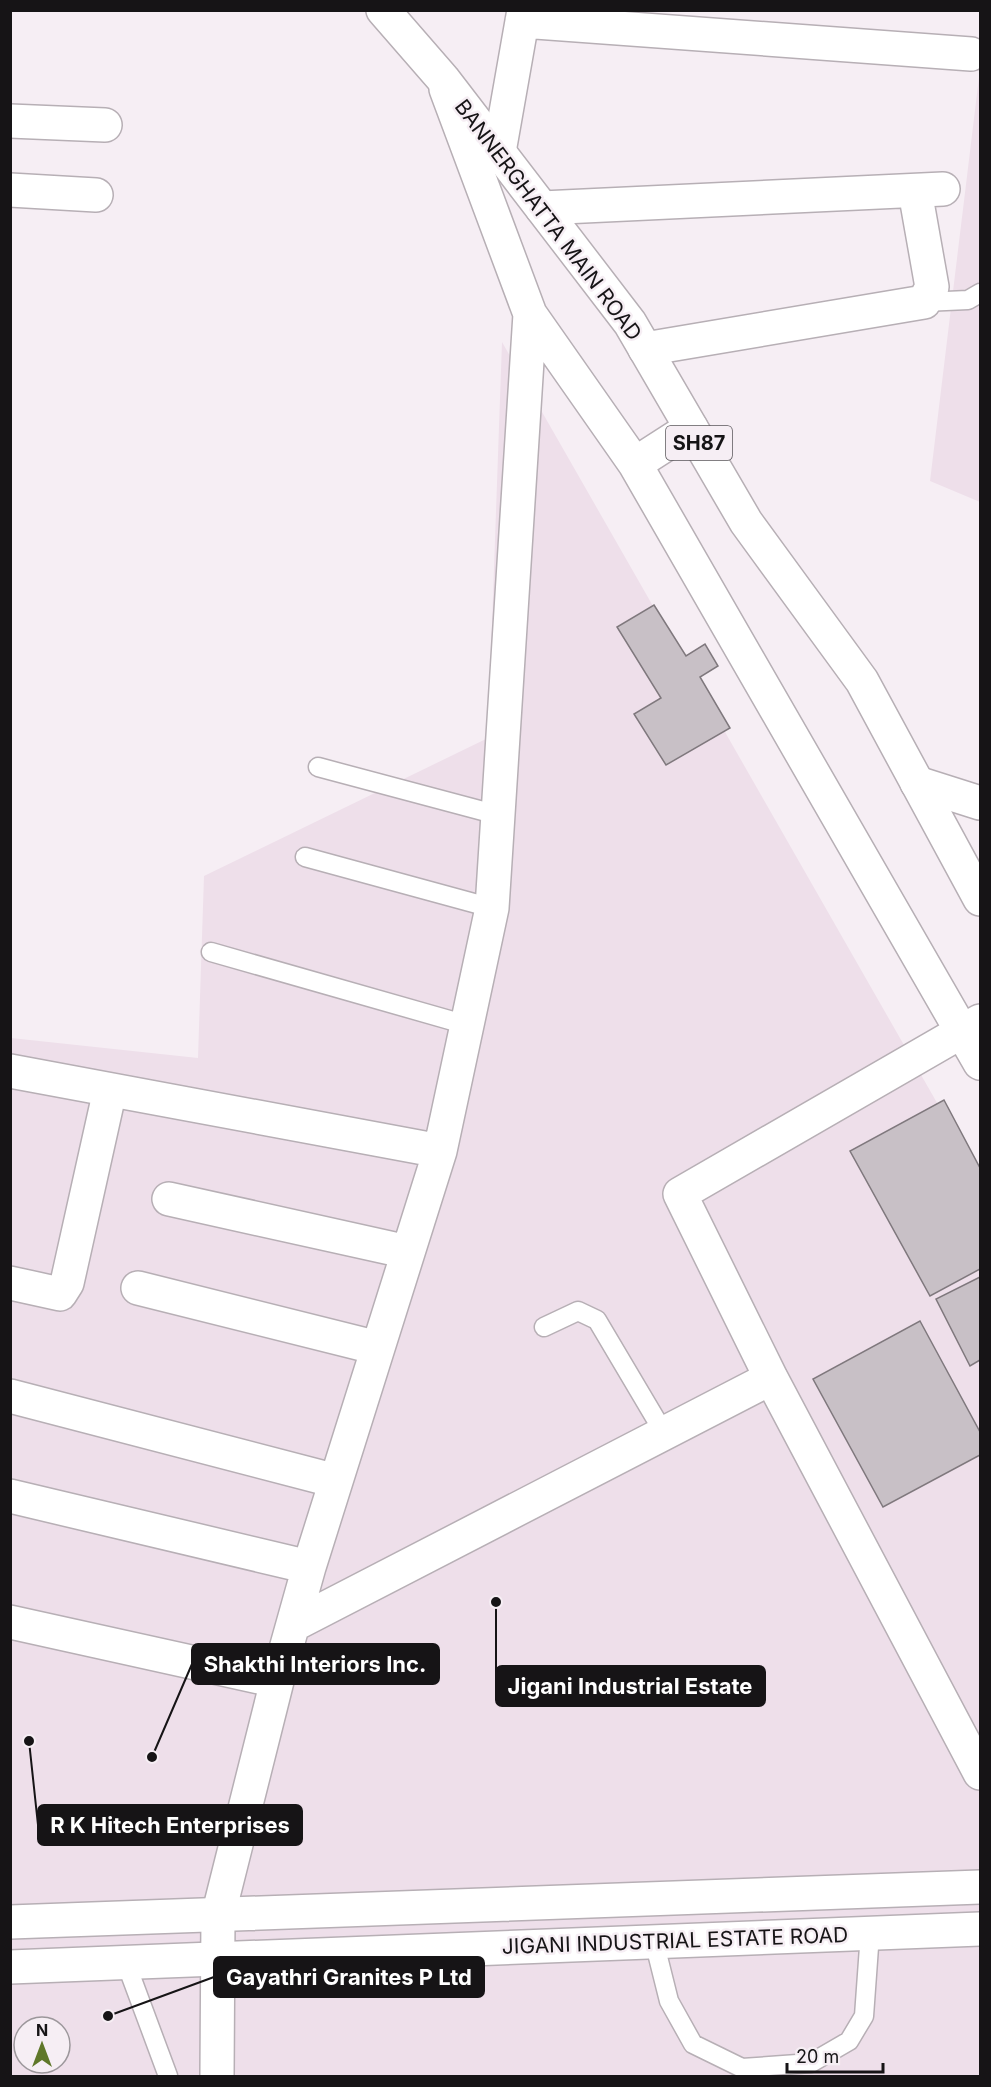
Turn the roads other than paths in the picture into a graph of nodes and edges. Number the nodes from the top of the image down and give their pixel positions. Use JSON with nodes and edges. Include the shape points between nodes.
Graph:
{"nodes":[{"id":1,"x":383,"y":10,"type":"edge"},
{"id":2,"x":523,"y":16,"type":"edge"},
{"id":3,"x":970,"y":54,"type":"dead end"},
{"id":4,"x":442,"y":79,"type":"junction"},
{"id":5,"x":10,"y":121,"type":"edge"},
{"id":6,"x":105,"y":125,"type":"dead end"},
{"id":7,"x":499,"y":152,"type":"junction"},
{"id":8,"x":10,"y":190,"type":"edge"},
{"id":9,"x":96,"y":195,"type":"dead end"},
{"id":10,"x":542,"y":208,"type":"junction"},
{"id":11,"x":981,"y":293,"type":"edge"},
{"id":12,"x":924,"y":302,"type":"junction"},
{"id":13,"x":530,"y":314,"type":"junction"},
{"id":14,"x":645,"y":349,"type":"junction"},
{"id":15,"x":691,"y":429,"type":"junction"},
{"id":16,"x":635,"y":464,"type":"junction"},
{"id":17,"x":318,"y":766,"type":"dead end"},
{"id":18,"x":917,"y":783,"type":"junction"},
{"id":19,"x":981,"y":803,"type":"edge"},
{"id":20,"x":498,"y":815,"type":"junction"},
{"id":21,"x":305,"y":857,"type":"dead end"},
{"id":22,"x":981,"y":899,"type":"edge"},
{"id":23,"x":492,"y":908,"type":"junction"},
{"id":24,"x":212,"y":952,"type":"dead end"},
{"id":25,"x":467,"y":1025,"type":"junction"},
{"id":26,"x":972,"y":1025,"type":"edge"},
{"id":27,"x":981,"y":1063,"type":"edge"},
{"id":28,"x":10,"y":1071,"type":"edge"},
{"id":29,"x":110,"y":1090,"type":"junction"},
{"id":30,"x":440,"y":1151,"type":"junction"},
{"id":31,"x":170,"y":1199,"type":"dead end"},
{"id":32,"x":408,"y":1252,"type":"junction"},
{"id":33,"x":10,"y":1283,"type":"edge"},
{"id":34,"x":138,"y":1288,"type":"dead end"},
{"id":35,"x":544,"y":1327,"type":"dead end"},
{"id":36,"x":378,"y":1348,"type":"junction"},
{"id":37,"x":771,"y":1377,"type":"junction"},
{"id":38,"x":10,"y":1396,"type":"edge"},
{"id":39,"x":664,"y":1432,"type":"junction"},
{"id":40,"x":336,"y":1481,"type":"junction"},
{"id":41,"x":10,"y":1496,"type":"edge"},
{"id":42,"x":309,"y":1568,"type":"junction"},
{"id":43,"x":10,"y":1622,"type":"edge"},
{"id":44,"x":293,"y":1624,"type":"junction"},
{"id":45,"x":277,"y":1681,"type":"junction"},
{"id":46,"x":981,"y":1773,"type":"edge"},
{"id":47,"x":981,"y":1887,"type":"edge"},
{"id":48,"x":218,"y":1916,"type":"junction"},
{"id":49,"x":10,"y":1922,"type":"edge"},
{"id":50,"x":981,"y":1929,"type":"edge"},
{"id":51,"x":870,"y":1933,"type":"junction"},
{"id":52,"x":654,"y":1941,"type":"junction"},
{"id":53,"x":218,"y":1958,"type":"junction"},
{"id":54,"x":126,"y":1963,"type":"junction"},
{"id":55,"x":10,"y":1967,"type":"edge"},
{"id":56,"x":168,"y":2076,"type":"edge"},
{"id":57,"x":217,"y":2076,"type":"edge"}],
"edges":[{"from":1,"to":4,"type":"street","name":"BANNERGHATTA MAIN ROAD","number":"SH87"},
{"from":2,"to":3,"type":"street"},
{"from":2,"to":7,"type":"street"},
{"from":4,"to":7,"type":"street","name":"BANNERGHATTA MAIN ROAD","number":"SH87"},
{"from":4,"to":13,"type":"street"},
{"from":5,"to":6,"type":"street"},
{"from":7,"to":10,"type":"street","name":"BANNERGHATTA MAIN ROAD","number":"SH87"},
{"from":8,"to":9,"type":"street"},
{"from":10,"to":12,"type":"street","via":[[929,190],[932,287]]},
{"from":10,"to":14,"type":"street","name":"BANNERGHATTA MAIN ROAD","number":"SH87","via":[[630,323]]},
{"from":11,"to":12,"type":"lane","via":[[968,300]]},
{"from":12,"to":14,"type":"street"},
{"from":13,"to":16,"type":"street"},
{"from":13,"to":20,"type":"street"},
{"from":14,"to":15,"type":"street","name":"BANNERGHATTA MAIN ROAD","number":"SH87"},
{"from":15,"to":16,"type":"street"},
{"from":15,"to":18,"type":"street","name":"BANNERGHATTA MAIN ROAD","number":"SH87","via":[[746,522],[861,681]]},
{"from":16,"to":26,"type":"street"},
{"from":17,"to":20,"type":"lane"},
{"from":18,"to":19,"type":"street"},
{"from":18,"to":22,"type":"street","name":"BANNERGHATTA MAIN ROAD","number":"SH87"},
{"from":20,"to":23,"type":"street"},
{"from":21,"to":23,"type":"lane"},
{"from":23,"to":25,"type":"street"},
{"from":24,"to":25,"type":"lane"},
{"from":25,"to":30,"type":"street"},
{"from":26,"to":27,"type":"street"},
{"from":26,"to":37,"type":"street","via":[[680,1194]]},
{"from":28,"to":29,"type":"street"},
{"from":29,"to":30,"type":"street"},
{"from":29,"to":33,"type":"street","via":[[67,1283],[60,1294]]},
{"from":30,"to":32,"type":"street"},
{"from":31,"to":32,"type":"street"},
{"from":32,"to":36,"type":"street"},
{"from":34,"to":36,"type":"street"},
{"from":35,"to":39,"type":"lane","via":[[578,1311],[597,1320]]},
{"from":36,"to":40,"type":"street"},
{"from":37,"to":39,"type":"street"},
{"from":37,"to":46,"type":"street"},
{"from":38,"to":40,"type":"street"},
{"from":39,"to":44,"type":"street"},
{"from":40,"to":42,"type":"street"},
{"from":41,"to":42,"type":"street"},
{"from":42,"to":44,"type":"street"},
{"from":43,"to":45,"type":"street"},
{"from":44,"to":45,"type":"street"},
{"from":45,"to":48,"type":"street"},
{"from":47,"to":48,"type":"street","name":"JIGANI INDUSTRIAL ESTATE ROAD"},
{"from":48,"to":49,"type":"street","name":"JIGANI INDUSTRIAL ESTATE ROAD"},
{"from":48,"to":53,"type":"street"},
{"from":50,"to":51,"type":"street","name":"JIGANI INDUSTRIAL ESTATE ROAD"},
{"from":51,"to":52,"type":"street","name":"JIGANI INDUSTRIAL ESTATE ROAD"},
{"from":51,"to":52,"type":"lane","via":[[864,2016],[849,2041],[811,2063],[742,2068],[693,2044],[669,2001]]},
{"from":52,"to":53,"type":"street","name":"JIGANI INDUSTRIAL ESTATE ROAD"},
{"from":53,"to":54,"type":"street","name":"JIGANI INDUSTRIAL ESTATE ROAD"},
{"from":53,"to":57,"type":"street"},
{"from":54,"to":55,"type":"street","name":"JIGANI INDUSTRIAL ESTATE ROAD"},
{"from":54,"to":56,"type":"lane"}]}
